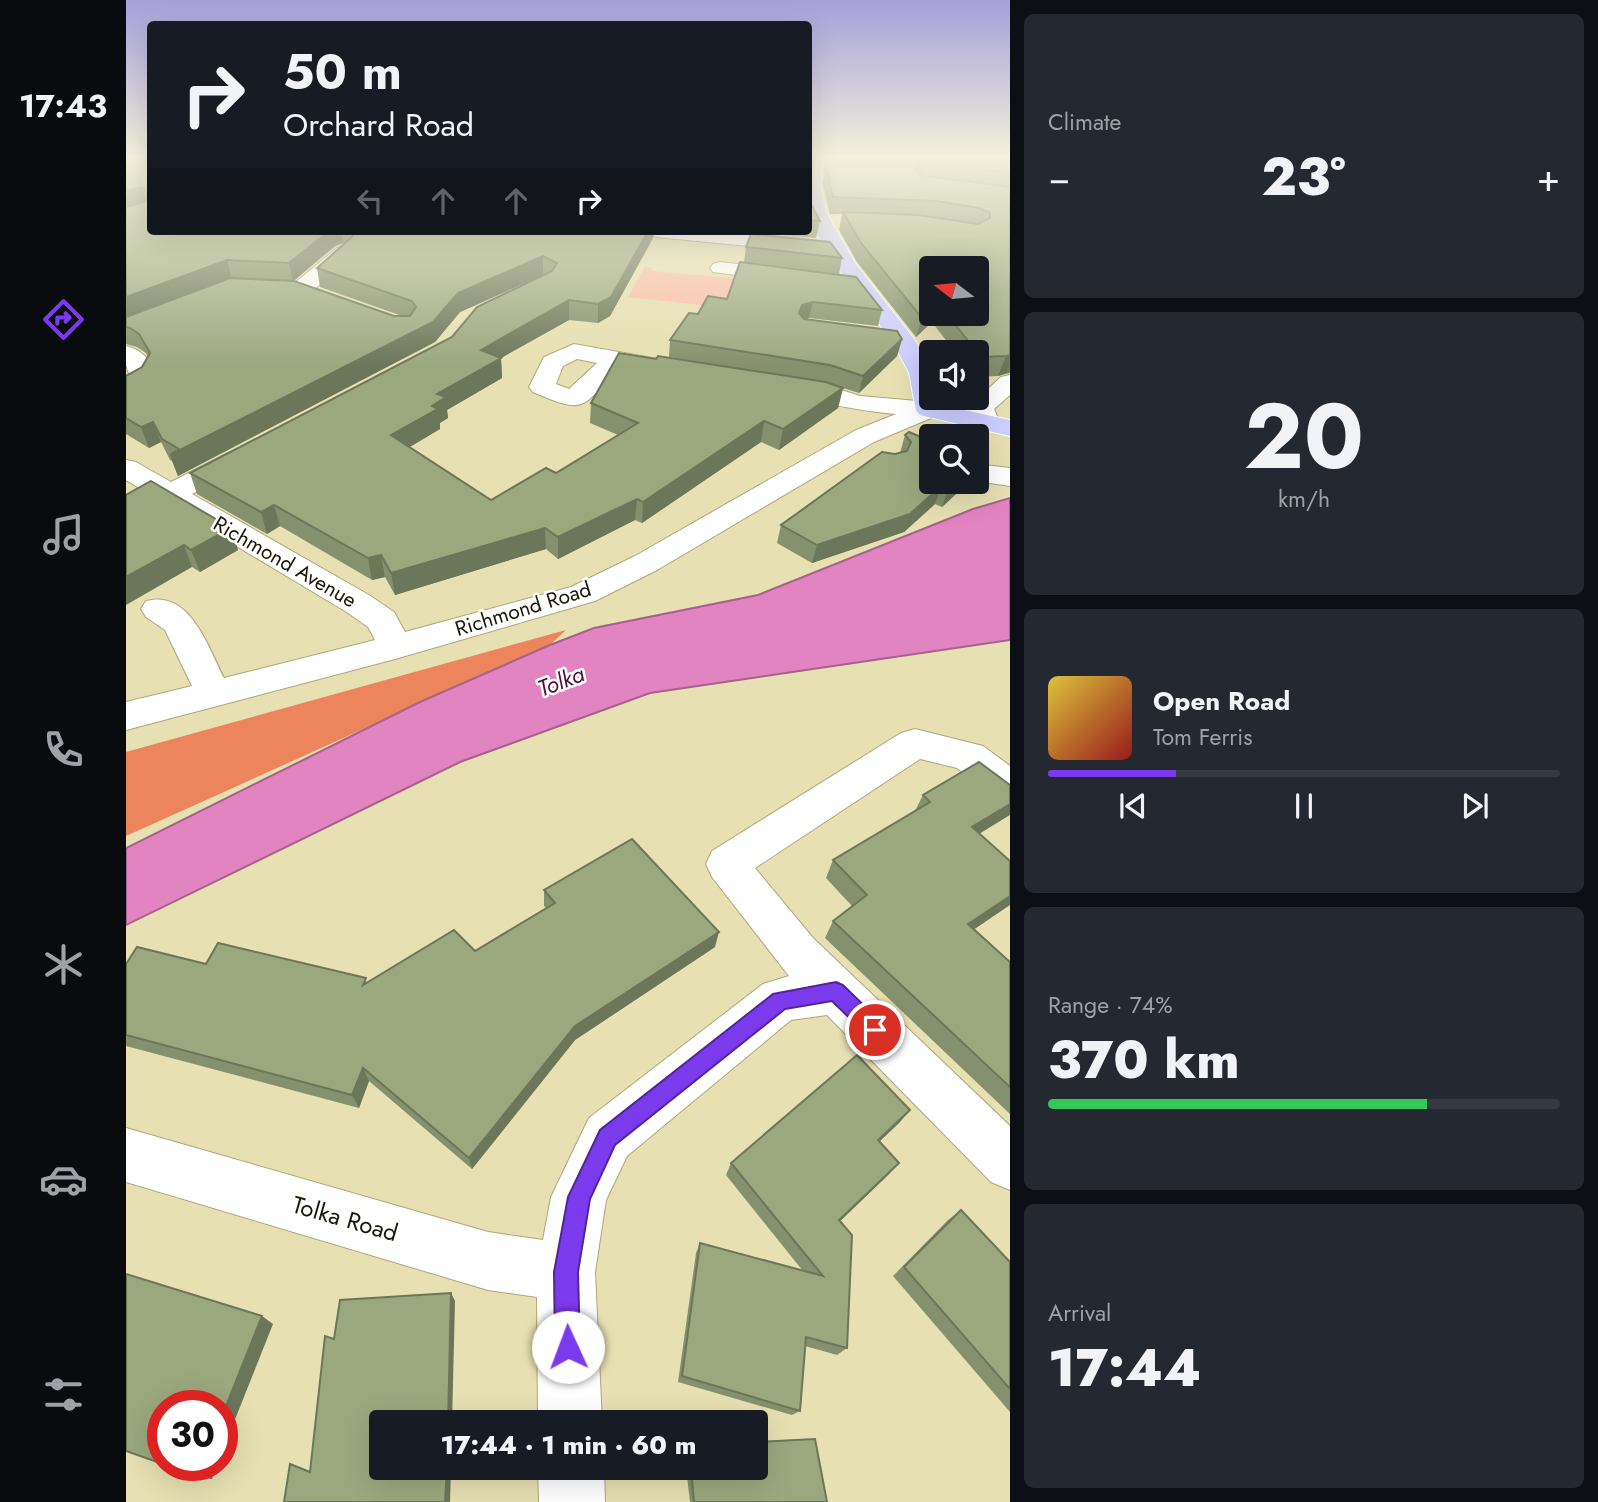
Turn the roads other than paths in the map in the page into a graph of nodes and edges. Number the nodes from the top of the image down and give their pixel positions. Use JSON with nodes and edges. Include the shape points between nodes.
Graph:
{"nodes":[{"id":1,"x":831,"y":226,"type":"edge"},
{"id":2,"x":696,"y":235,"type":"edge"},
{"id":3,"x":836,"y":249,"type":"junction"},
{"id":4,"x":344,"y":252,"type":"edge"},
{"id":5,"x":720,"y":268,"type":"dead end"},
{"id":6,"x":861,"y":285,"type":"junction"},
{"id":7,"x":272,"y":290,"type":"edge"},
{"id":8,"x":869,"y":335,"type":"edge"},
{"id":9,"x":902,"y":339,"type":"junction"},
{"id":10,"x":126,"y":353,"type":"edge"},
{"id":11,"x":615,"y":359,"type":"edge"},
{"id":12,"x":919,"y":367,"type":"edge"},
{"id":13,"x":694,"y":372,"type":"edge"},
{"id":14,"x":760,"y":382,"type":"edge"},
{"id":15,"x":1010,"y":382,"type":"edge"},
{"id":16,"x":126,"y":389,"type":"edge"},
{"id":17,"x":919,"y":409,"type":"edge"},
{"id":18,"x":929,"y":410,"type":"joint"},
{"id":19,"x":998,"y":425,"type":"edge"},
{"id":20,"x":263,"y":446,"type":"edge"},
{"id":21,"x":835,"y":454,"type":"junction"},
{"id":22,"x":875,"y":459,"type":"edge"},
{"id":23,"x":126,"y":468,"type":"edge"},
{"id":24,"x":989,"y":474,"type":"edge"},
{"id":25,"x":1010,"y":477,"type":"edge"},
{"id":26,"x":169,"y":495,"type":"junction"},
{"id":27,"x":158,"y":609,"type":"dead end"},
{"id":28,"x":395,"y":647,"type":"junction"},
{"id":29,"x":214,"y":693,"type":"junction"},
{"id":30,"x":126,"y":716,"type":"edge"},
{"id":31,"x":1010,"y":787,"type":"edge"},
{"id":32,"x":836,"y":991,"type":"junction"},
{"id":33,"x":126,"y":1155,"type":"edge"},
{"id":34,"x":1010,"y":1163,"type":"edge"},
{"id":35,"x":566,"y":1272,"type":"junction"},
{"id":36,"x":570,"y":1410,"type":"edge"},
{"id":37,"x":571,"y":1480,"type":"edge"},
{"id":38,"x":572,"y":1502,"type":"edge"}],
"edges":[{"from":1,"to":3,"type":"main road"},
{"from":2,"to":3,"type":"street"},
{"from":3,"to":6,"type":"main road"},
{"from":4,"to":7,"type":"street","via":[[309,294]]},
{"from":5,"to":6,"type":"street"},
{"from":6,"to":9,"type":"main road"},
{"from":8,"to":9,"type":"street"},
{"from":9,"to":12,"type":"main road"},
{"from":10,"to":16,"type":"street","via":[[142,371],[141,379]]},
{"from":11,"to":13,"type":"street"},
{"from":14,"to":17,"type":"street","via":[[857,403]]},
{"from":15,"to":19,"type":"street","via":[[980,408]]},
{"from":18,"to":19,"type":"main road"},
{"from":18,"to":21,"type":"street","name":"Richmond Road"},
{"from":20,"to":26,"type":"street"},
{"from":21,"to":22,"type":"street"},
{"from":21,"to":28,"type":"street","name":"Richmond Road","via":[[583,594]]},
{"from":23,"to":26,"type":"street","name":"Richmond Avenue"},
{"from":24,"to":25,"type":"street"},
{"from":26,"to":28,"type":"street","name":"Richmond Avenue","via":[[382,620]]},
{"from":27,"to":29,"type":"street","via":[[179,623]]},
{"from":28,"to":29,"type":"street","name":"Richmond Road"},
{"from":29,"to":30,"type":"street","name":"Richmond Road"},
{"from":31,"to":32,"type":"street","via":[[969,756],[915,743],[727,864],[797,953]]},
{"from":32,"to":34,"type":"street"},
{"from":32,"to":35,"type":"street","via":[[780,1000],[608,1137],[579,1197]]},
{"from":33,"to":35,"type":"street","name":"Tolka Road","via":[[488,1261]]},
{"from":35,"to":36,"type":"street"},
{"from":37,"to":38,"type":"street"}]}
